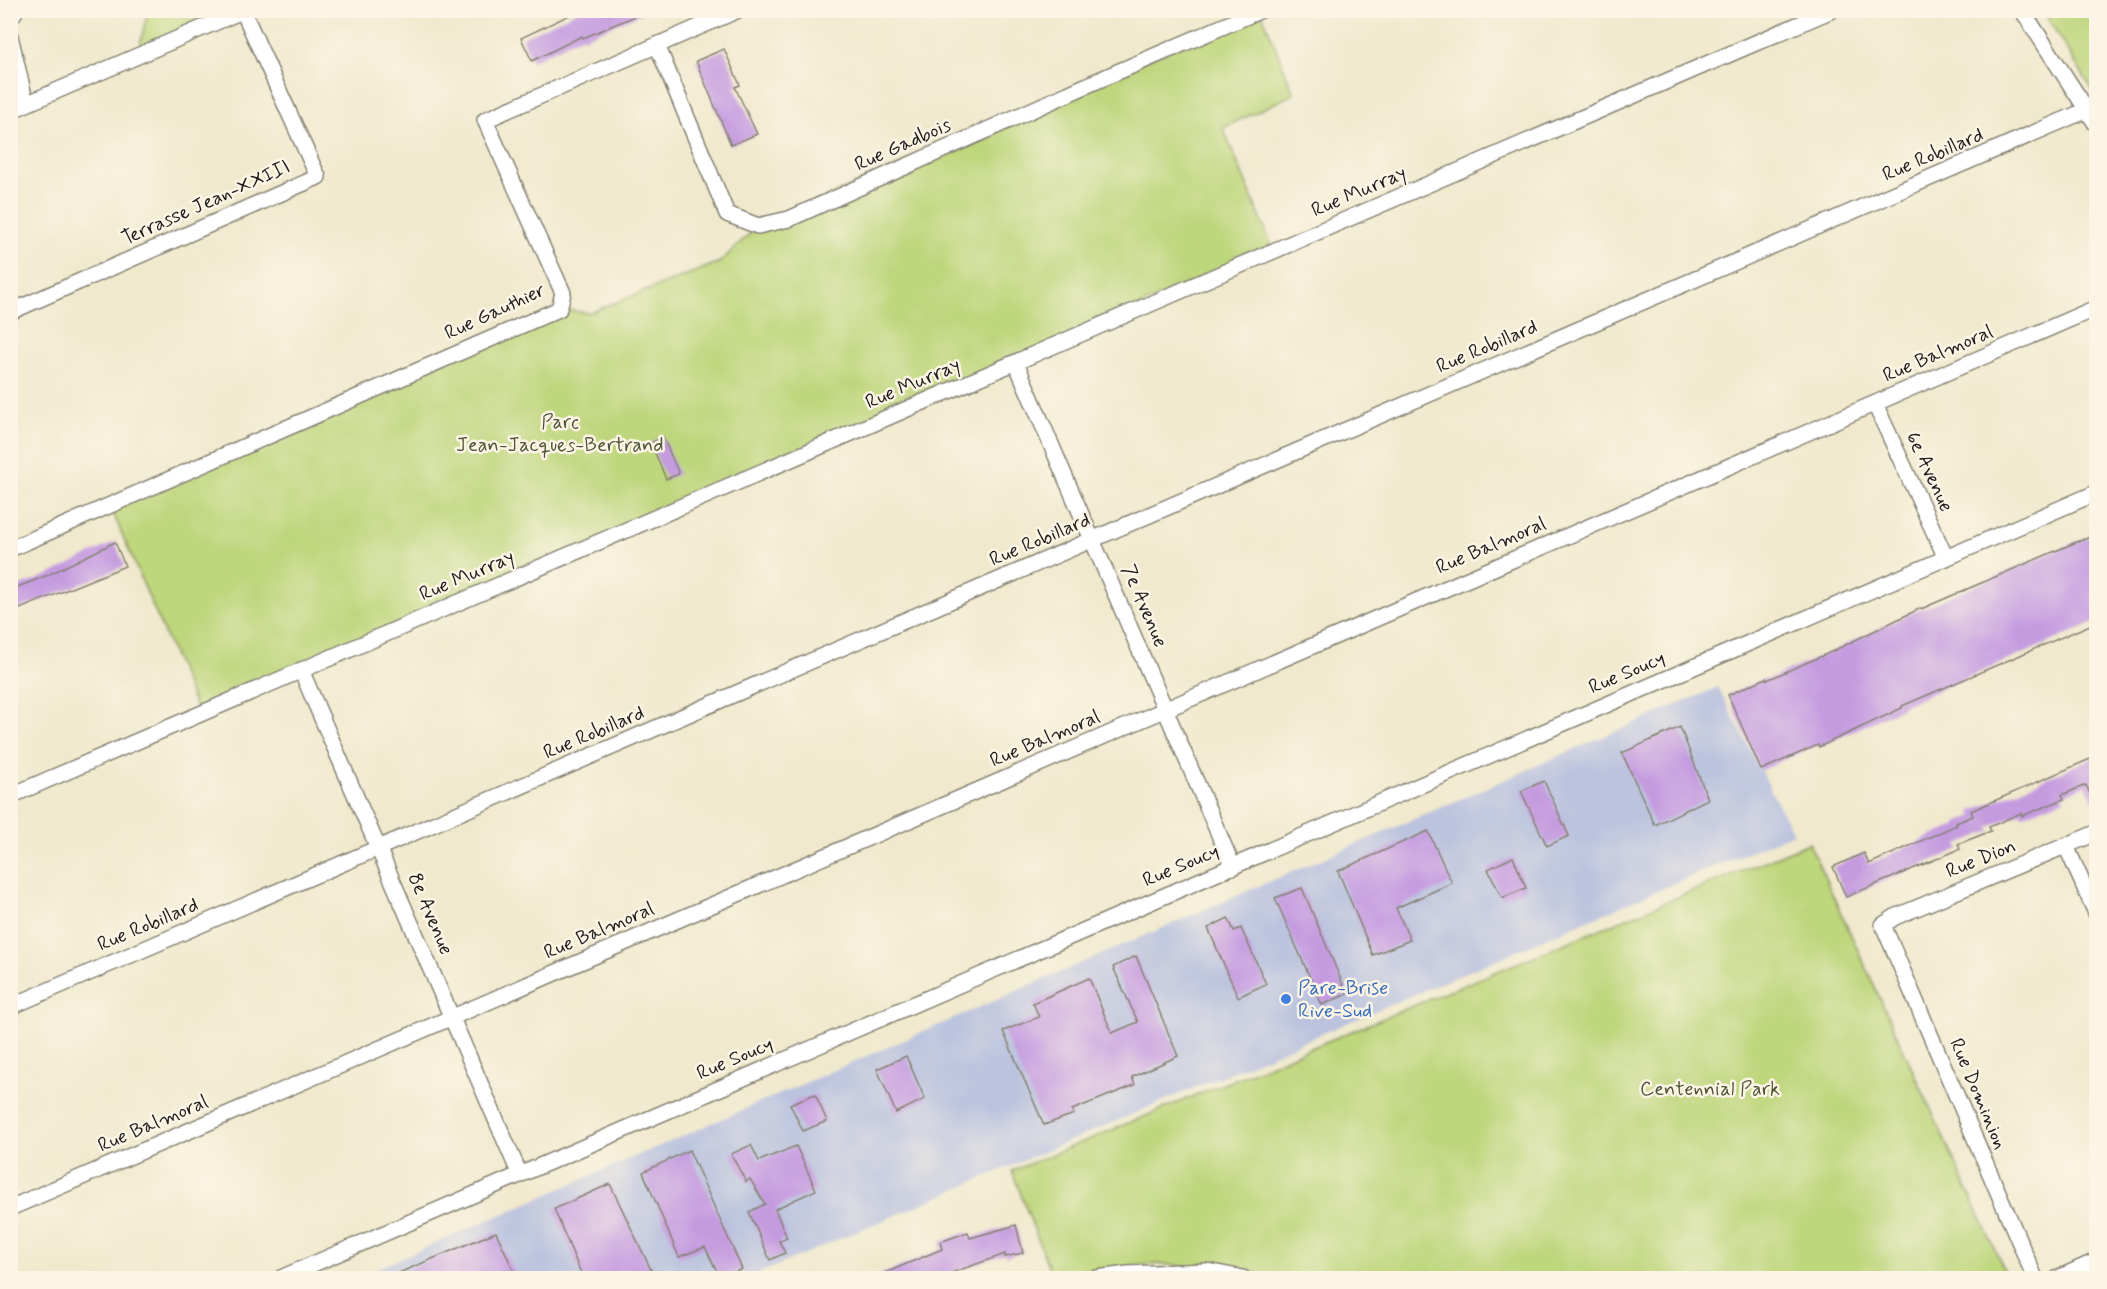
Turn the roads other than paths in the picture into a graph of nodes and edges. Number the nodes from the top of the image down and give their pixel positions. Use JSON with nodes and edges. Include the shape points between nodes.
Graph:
{"nodes":[{"id":1,"x":16,"y":10,"type":"edge"},
{"id":2,"x":738,"y":10,"type":"edge"},
{"id":3,"x":1261,"y":10,"type":"edge"},
{"id":4,"x":1832,"y":10,"type":"edge"},
{"id":5,"x":2022,"y":10,"type":"edge"},
{"id":6,"x":243,"y":11,"type":"edge"},
{"id":7,"x":10,"y":19,"type":"edge"},
{"id":8,"x":10,"y":36,"type":"edge"},
{"id":9,"x":657,"y":45,"type":"junction"},
{"id":10,"x":26,"y":104,"type":"junction"},
{"id":11,"x":2087,"y":110,"type":"junction"},
{"id":12,"x":10,"y":111,"type":"edge"},
{"id":13,"x":2097,"y":124,"type":"edge"},
{"id":14,"x":2097,"y":308,"type":"edge"},
{"id":15,"x":10,"y":312,"type":"edge"},
{"id":16,"x":1016,"y":363,"type":"junction"},
{"id":17,"x":1875,"y":404,"type":"junction"},
{"id":18,"x":2097,"y":493,"type":"edge"},
{"id":19,"x":1092,"y":540,"type":"junction"},
{"id":20,"x":10,"y":549,"type":"edge"},
{"id":21,"x":1946,"y":558,"type":"junction"},
{"id":22,"x":301,"y":670,"type":"junction"},
{"id":23,"x":1165,"y":710,"type":"junction"},
{"id":24,"x":10,"y":796,"type":"edge"},
{"id":25,"x":2097,"y":833,"type":"edge"},
{"id":26,"x":2066,"y":846,"type":"junction"},
{"id":27,"x":379,"y":849,"type":"junction"},
{"id":28,"x":1233,"y":867,"type":"junction"},
{"id":29,"x":2097,"y":913,"type":"edge"},
{"id":30,"x":1883,"y":925,"type":"joint"},
{"id":31,"x":10,"y":1007,"type":"edge"},
{"id":32,"x":452,"y":1017,"type":"junction"},
{"id":33,"x":520,"y":1175,"type":"junction"},
{"id":34,"x":10,"y":1208,"type":"edge"},
{"id":35,"x":2097,"y":1261,"type":"edge"},
{"id":36,"x":281,"y":1278,"type":"edge"},
{"id":37,"x":1097,"y":1278,"type":"edge"},
{"id":38,"x":1243,"y":1278,"type":"edge"},
{"id":39,"x":2035,"y":1278,"type":"edge"},
{"id":40,"x":2058,"y":1278,"type":"edge"}],
"edges":[{"from":1,"to":7,"type":"street"},
{"from":2,"to":9,"type":"street","name":"Rue Gauthier"},
{"from":3,"to":9,"type":"street","name":"Rue Gadbois","via":[[789,219],[758,226],[727,214]]},
{"from":4,"to":16,"type":"street","name":"Rue Murray"},
{"from":5,"to":11,"type":"street"},
{"from":6,"to":10,"type":"street"},
{"from":6,"to":15,"type":"street","name":"Terrasse Jean-XXIII","via":[[318,177]]},
{"from":8,"to":10,"type":"street"},
{"from":9,"to":20,"type":"street","name":"Rue Gauthier","via":[[485,120],[563,292],[559,309]]},
{"from":10,"to":12,"type":"street"},
{"from":11,"to":13,"type":"street"},
{"from":11,"to":19,"type":"street","name":"Rue Robillard"},
{"from":14,"to":17,"type":"street","name":"Rue Balmoral"},
{"from":16,"to":19,"type":"street","name":"7e Avenue"},
{"from":16,"to":22,"type":"street","name":"Rue Murray"},
{"from":17,"to":21,"type":"street","name":"6e Avenue"},
{"from":17,"to":23,"type":"street","name":"Rue Balmoral"},
{"from":18,"to":21,"type":"street","name":"Rue Soucy"},
{"from":19,"to":23,"type":"street","name":"7e Avenue"},
{"from":19,"to":27,"type":"street","name":"Rue Robillard"},
{"from":21,"to":28,"type":"street","name":"Rue Soucy"},
{"from":22,"to":24,"type":"street","name":"Rue Murray"},
{"from":22,"to":27,"type":"street","name":"8e Avenue"},
{"from":23,"to":28,"type":"street","name":"7e Avenue"},
{"from":23,"to":32,"type":"street","name":"Rue Balmoral"},
{"from":25,"to":26,"type":"street","name":"Rue Dion"},
{"from":26,"to":29,"type":"street"},
{"from":26,"to":30,"type":"street","name":"Rue Dion"},
{"from":27,"to":31,"type":"street","name":"Rue Robillard"},
{"from":27,"to":32,"type":"street","name":"8e Avenue"},
{"from":28,"to":33,"type":"street","name":"Rue Soucy"},
{"from":30,"to":39,"type":"street","name":"Rue Dominion"},
{"from":32,"to":33,"type":"street","name":"8e Avenue"},
{"from":32,"to":34,"type":"street","name":"Rue Balmoral"},
{"from":33,"to":36,"type":"street","name":"Rue Soucy"},
{"from":35,"to":40,"type":"street"},
{"from":37,"to":38,"type":"street","via":[[1207,1271]]}]}
